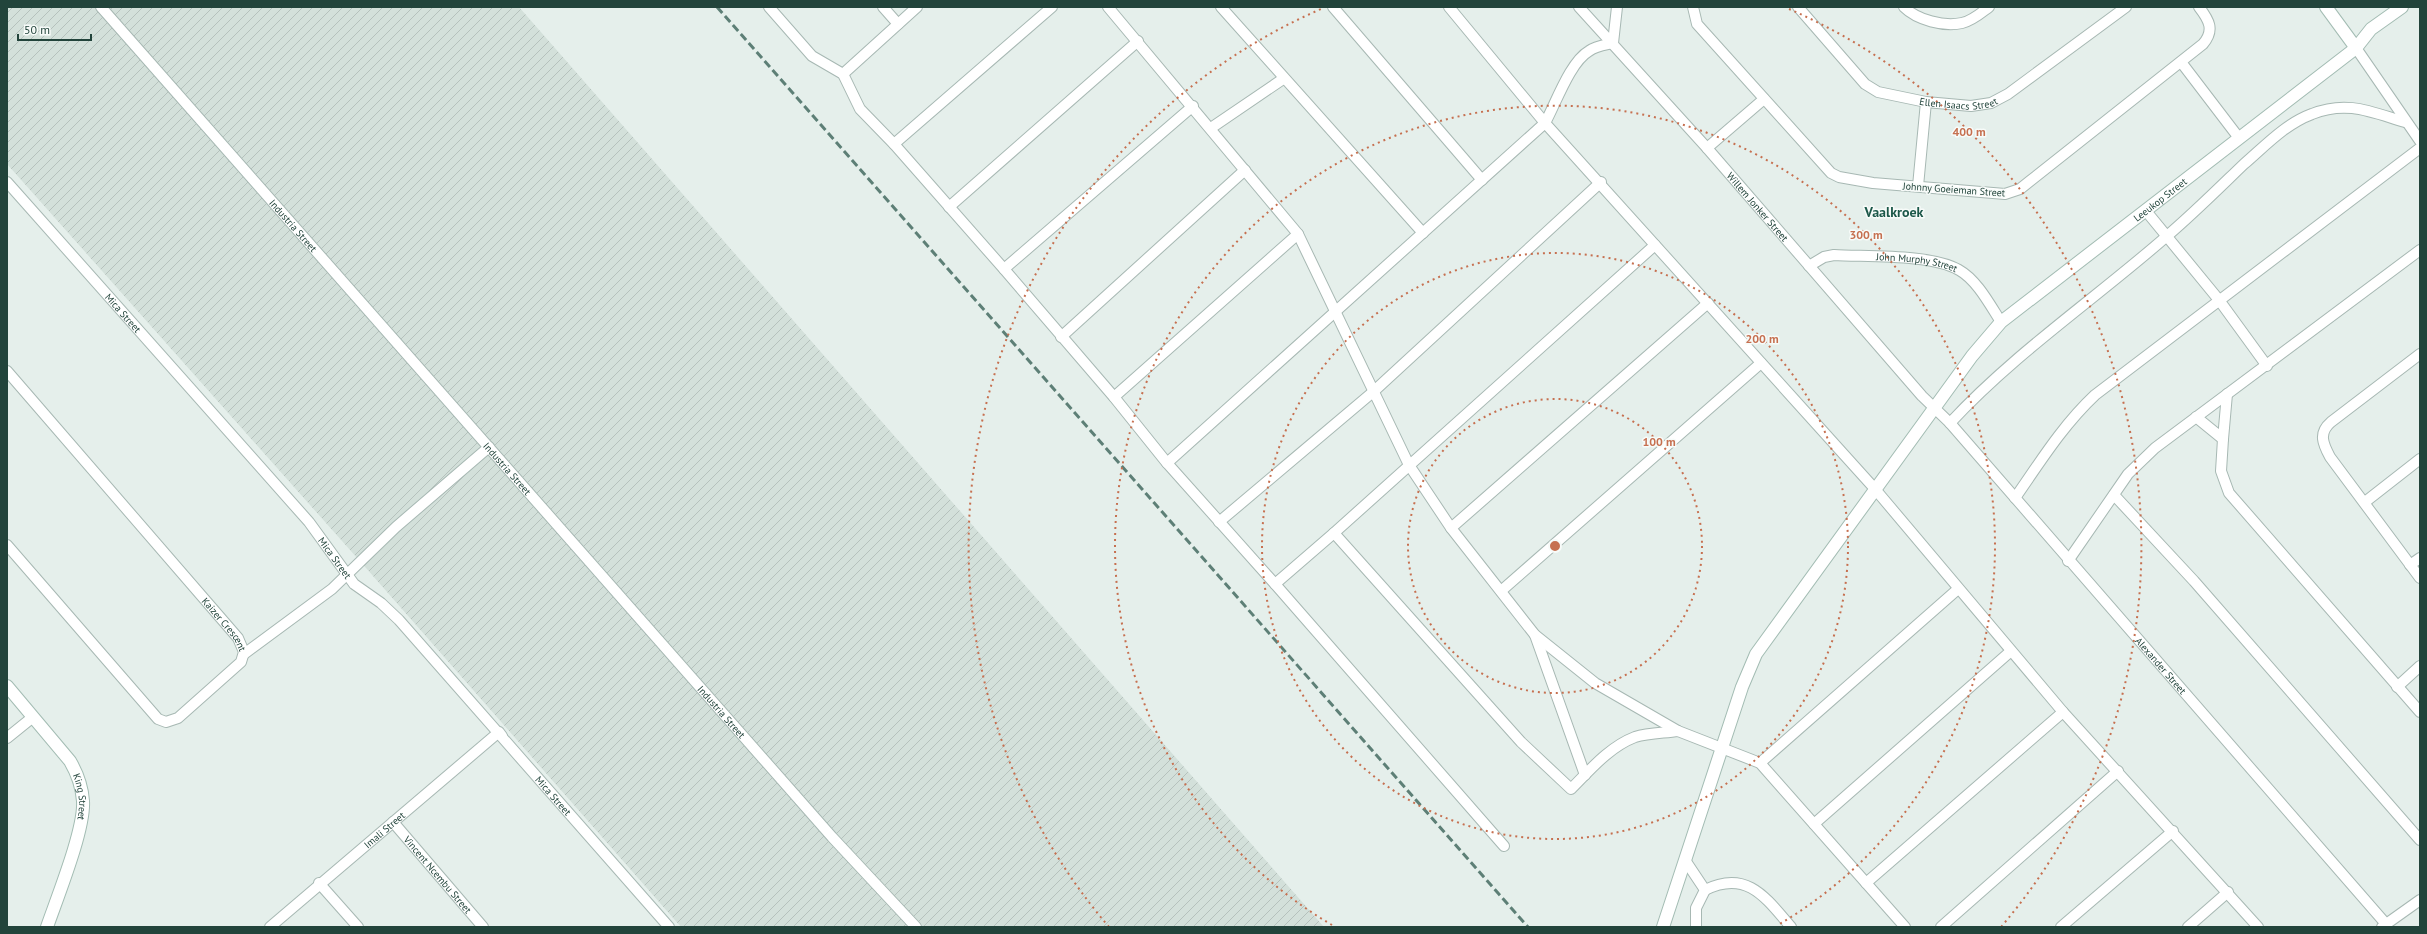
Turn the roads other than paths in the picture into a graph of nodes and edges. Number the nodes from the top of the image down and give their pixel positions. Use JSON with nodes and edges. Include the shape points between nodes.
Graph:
{"nodes":[{"id":1,"x":101,"y":7,"type":"edge"},
{"id":2,"x":769,"y":7,"type":"edge"},
{"id":3,"x":883,"y":7,"type":"edge"},
{"id":4,"x":916,"y":7,"type":"edge"},
{"id":5,"x":1052,"y":7,"type":"edge"},
{"id":6,"x":1108,"y":7,"type":"edge"},
{"id":7,"x":1221,"y":7,"type":"edge"},
{"id":8,"x":1333,"y":7,"type":"edge"},
{"id":9,"x":1449,"y":7,"type":"edge"},
{"id":10,"x":1579,"y":7,"type":"edge"},
{"id":11,"x":1617,"y":7,"type":"edge"},
{"id":12,"x":1693,"y":7,"type":"edge"},
{"id":13,"x":1798,"y":7,"type":"edge"},
{"id":14,"x":1904,"y":7,"type":"edge"},
{"id":15,"x":1989,"y":7,"type":"edge"},
{"id":16,"x":2126,"y":7,"type":"edge"},
{"id":17,"x":2199,"y":7,"type":"edge"},
{"id":18,"x":2326,"y":7,"type":"edge"},
{"id":19,"x":2402,"y":7,"type":"edge"},
{"id":20,"x":898,"y":24,"type":"junction"},
{"id":21,"x":1138,"y":41,"type":"junction"},
{"id":22,"x":1613,"y":43,"type":"junction"},
{"id":23,"x":2356,"y":48,"type":"junction"},
{"id":24,"x":2181,"y":62,"type":"junction"},
{"id":25,"x":843,"y":74,"type":"junction"},
{"id":26,"x":1283,"y":79,"type":"junction"},
{"id":27,"x":1764,"y":99,"type":"junction"},
{"id":28,"x":1926,"y":102,"type":"junction"},
{"id":29,"x":1193,"y":106,"type":"junction"},
{"id":30,"x":2405,"y":122,"type":"junction"},
{"id":31,"x":1545,"y":123,"type":"junction"},
{"id":32,"x":1211,"y":128,"type":"junction"},
{"id":33,"x":2239,"y":138,"type":"junction"},
{"id":34,"x":2420,"y":141,"type":"edge"},
{"id":35,"x":894,"y":144,"type":"junction"},
{"id":36,"x":1707,"y":148,"type":"junction"},
{"id":37,"x":2420,"y":148,"type":"edge"},
{"id":38,"x":1245,"y":170,"type":"junction"},
{"id":39,"x":1482,"y":180,"type":"junction"},
{"id":40,"x":7,"y":182,"type":"edge"},
{"id":41,"x":1601,"y":182,"type":"junction"},
{"id":42,"x":1918,"y":186,"type":"junction"},
{"id":43,"x":949,"y":207,"type":"junction"},
{"id":44,"x":2146,"y":211,"type":"junction"},
{"id":45,"x":1423,"y":233,"type":"junction"},
{"id":46,"x":1298,"y":234,"type":"junction"},
{"id":47,"x":2167,"y":236,"type":"junction"},
{"id":48,"x":1655,"y":245,"type":"junction"},
{"id":49,"x":2420,"y":250,"type":"edge"},
{"id":50,"x":1809,"y":266,"type":"junction"},
{"id":51,"x":1004,"y":269,"type":"junction"},
{"id":52,"x":2219,"y":300,"type":"junction"},
{"id":53,"x":1708,"y":303,"type":"junction"},
{"id":54,"x":1334,"y":314,"type":"junction"},
{"id":55,"x":2001,"y":322,"type":"junction"},
{"id":56,"x":1062,"y":337,"type":"junction"},
{"id":57,"x":2420,"y":354,"type":"edge"},
{"id":58,"x":1761,"y":363,"type":"junction"},
{"id":59,"x":2267,"y":366,"type":"junction"},
{"id":60,"x":7,"y":371,"type":"edge"},
{"id":61,"x":1373,"y":392,"type":"junction"},
{"id":62,"x":2227,"y":394,"type":"junction"},
{"id":63,"x":1114,"y":397,"type":"junction"},
{"id":64,"x":1934,"y":409,"type":"junction"},
{"id":65,"x":2196,"y":417,"type":"junction"},
{"id":66,"x":1950,"y":423,"type":"junction"},
{"id":67,"x":2223,"y":440,"type":"junction"},
{"id":68,"x":489,"y":447,"type":"junction"},
{"id":69,"x":2420,"y":459,"type":"edge"},
{"id":70,"x":1167,"y":463,"type":"junction"},
{"id":71,"x":1409,"y":465,"type":"junction"},
{"id":72,"x":1875,"y":489,"type":"junction"},
{"id":73,"x":2114,"y":495,"type":"junction"},
{"id":74,"x":2015,"y":498,"type":"junction"},
{"id":75,"x":2364,"y":502,"type":"junction"},
{"id":76,"x":1219,"y":522,"type":"junction"},
{"id":77,"x":1451,"y":528,"type":"junction"},
{"id":78,"x":1334,"y":533,"type":"junction"},
{"id":79,"x":7,"y":545,"type":"edge"},
{"id":80,"x":2420,"y":558,"type":"edge"},
{"id":81,"x":2068,"y":561,"type":"junction"},
{"id":82,"x":2410,"y":565,"type":"junction"},
{"id":83,"x":346,"y":574,"type":"junction"},
{"id":84,"x":2420,"y":578,"type":"edge"},
{"id":85,"x":1275,"y":584,"type":"junction"},
{"id":86,"x":1958,"y":589,"type":"junction"},
{"id":87,"x":1501,"y":591,"type":"junction"},
{"id":88,"x":1535,"y":635,"type":"junction"},
{"id":89,"x":2011,"y":651,"type":"junction"},
{"id":90,"x":244,"y":654,"type":"junction"},
{"id":91,"x":2420,"y":666,"type":"edge"},
{"id":92,"x":7,"y":686,"type":"edge"},
{"id":93,"x":2397,"y":686,"type":"junction"},
{"id":94,"x":2063,"y":712,"type":"junction"},
{"id":95,"x":2420,"y":712,"type":"edge"},
{"id":96,"x":33,"y":717,"type":"junction"},
{"id":97,"x":1678,"y":731,"type":"junction"},
{"id":98,"x":499,"y":732,"type":"junction"},
{"id":99,"x":7,"y":738,"type":"edge"},
{"id":100,"x":1722,"y":747,"type":"junction"},
{"id":101,"x":1760,"y":763,"type":"junction"},
{"id":102,"x":2118,"y":772,"type":"junction"},
{"id":103,"x":1585,"y":776,"type":"junction"},
{"id":104,"x":393,"y":822,"type":"junction"},
{"id":105,"x":1814,"y":824,"type":"junction"},
{"id":106,"x":2173,"y":831,"type":"junction"},
{"id":107,"x":2420,"y":840,"type":"edge"},
{"id":108,"x":1504,"y":846,"type":"dead end"},
{"id":109,"x":1685,"y":860,"type":"junction"},
{"id":110,"x":319,"y":883,"type":"junction"},
{"id":111,"x":1866,"y":883,"type":"junction"},
{"id":112,"x":1705,"y":890,"type":"junction"},
{"id":113,"x":2228,"y":892,"type":"junction"},
{"id":114,"x":2420,"y":900,"type":"edge"},
{"id":115,"x":2384,"y":925,"type":"edge"},
{"id":116,"x":47,"y":927,"type":"edge"},
{"id":117,"x":270,"y":927,"type":"edge"},
{"id":118,"x":358,"y":927,"type":"edge"},
{"id":119,"x":483,"y":927,"type":"edge"},
{"id":120,"x":669,"y":927,"type":"edge"},
{"id":121,"x":916,"y":927,"type":"edge"},
{"id":122,"x":1662,"y":927,"type":"edge"},
{"id":123,"x":1696,"y":927,"type":"edge"},
{"id":124,"x":1791,"y":927,"type":"edge"},
{"id":125,"x":1904,"y":927,"type":"edge"},
{"id":126,"x":1941,"y":927,"type":"edge"},
{"id":127,"x":2061,"y":927,"type":"edge"},
{"id":128,"x":2188,"y":927,"type":"edge"},
{"id":129,"x":2258,"y":927,"type":"edge"}],
"edges":[{"from":1,"to":68,"type":"street","name":"Industria Street"},
{"from":2,"to":25,"type":"street","via":[[812,56]]},
{"from":3,"to":20,"type":"street"},
{"from":4,"to":20,"type":"street"},
{"from":5,"to":35,"type":"street"},
{"from":6,"to":21,"type":"street"},
{"from":7,"to":26,"type":"street"},
{"from":8,"to":39,"type":"street"},
{"from":9,"to":31,"type":"street"},
{"from":10,"to":22,"type":"street","name":"Willem Jonker Street"},
{"from":11,"to":22,"type":"street"},
{"from":12,"to":27,"type":"street","name":"Johnny Goeieman Street","via":[[1697,24]]},
{"from":13,"to":28,"type":"street","name":"Ellen Isaacs Street","via":[[1869,88],[1883,94]]},
{"from":14,"to":15,"type":"street","via":[[1922,19],[1955,23],[1968,21]]},
{"from":16,"to":28,"type":"street","name":"Ellen Isaacs Street","via":[[1998,100],[1971,106]]},
{"from":17,"to":24,"type":"street","name":"Johnny Goeieman Street","via":[[2211,25],[2210,34],[2203,44]]},
{"from":18,"to":23,"type":"street"},
{"from":19,"to":23,"type":"street","name":"Leeukop Street","via":[[2371,29]]},
{"from":20,"to":25,"type":"street"},
{"from":21,"to":29,"type":"street"},
{"from":21,"to":43,"type":"street"},
{"from":22,"to":31,"type":"street","via":[[1594,48],[1582,56],[1574,66]]},
{"from":22,"to":36,"type":"street","name":"Willem Jonker Street"},
{"from":23,"to":30,"type":"street"},
{"from":23,"to":33,"type":"street","name":"Leeukop Street"},
{"from":24,"to":33,"type":"street"},
{"from":24,"to":42,"type":"street","name":"Johnny Goeieman Street","via":[[2020,189],[1999,194]]},
{"from":25,"to":35,"type":"street","via":[[860,109]]},
{"from":26,"to":32,"type":"street"},
{"from":26,"to":45,"type":"street"},
{"from":27,"to":36,"type":"street"},
{"from":27,"to":42,"type":"street","name":"Johnny Goeieman Street","via":[[1831,173],[1850,180]]},
{"from":28,"to":42,"type":"street"},
{"from":29,"to":32,"type":"street"},
{"from":29,"to":51,"type":"street"},
{"from":30,"to":34,"type":"street"},
{"from":30,"to":47,"type":"street","via":[[2355,107],[2322,111],[2300,119],[2265,145]]},
{"from":31,"to":39,"type":"street"},
{"from":31,"to":41,"type":"street"},
{"from":32,"to":38,"type":"street"},
{"from":33,"to":44,"type":"street","name":"Leeukop Street"},
{"from":35,"to":43,"type":"street"},
{"from":36,"to":50,"type":"street","name":"Willem Jonker Street"},
{"from":37,"to":52,"type":"street"},
{"from":38,"to":46,"type":"street"},
{"from":38,"to":56,"type":"street"},
{"from":39,"to":45,"type":"street"},
{"from":40,"to":83,"type":"street","name":"Mica Street","via":[[298,510]]},
{"from":41,"to":48,"type":"street"},
{"from":41,"to":61,"type":"street"},
{"from":43,"to":51,"type":"street"},
{"from":44,"to":47,"type":"street"},
{"from":44,"to":55,"type":"street","name":"Leeukop Street"},
{"from":45,"to":54,"type":"street"},
{"from":46,"to":54,"type":"street"},
{"from":46,"to":63,"type":"street"},
{"from":47,"to":52,"type":"street"},
{"from":47,"to":66,"type":"street","via":[[1996,375]]},
{"from":48,"to":53,"type":"street"},
{"from":48,"to":71,"type":"street"},
{"from":49,"to":59,"type":"street"},
{"from":50,"to":55,"type":"street","name":"John Murphy Street","via":[[1824,257],[1834,255],[1927,261],[1950,266],[1966,276]]},
{"from":50,"to":64,"type":"street","name":"Willem Jonker Street"},
{"from":51,"to":56,"type":"street"},
{"from":52,"to":59,"type":"street"},
{"from":52,"to":74,"type":"street","via":[[2086,403],[2056,438]]},
{"from":53,"to":58,"type":"street"},
{"from":53,"to":77,"type":"street"},
{"from":54,"to":61,"type":"street"},
{"from":54,"to":70,"type":"street"},
{"from":55,"to":64,"type":"street","name":"Leeukop Street","via":[[1965,365]]},
{"from":56,"to":63,"type":"street"},
{"from":57,"to":75,"type":"street","via":[[2324,430],[2323,442],[2330,457]]},
{"from":58,"to":72,"type":"street"},
{"from":58,"to":87,"type":"street"},
{"from":59,"to":62,"type":"street"},
{"from":60,"to":90,"type":"street","name":"Kaizer Crescent","via":[[238,638]]},
{"from":61,"to":71,"type":"street"},
{"from":61,"to":76,"type":"street"},
{"from":62,"to":65,"type":"street"},
{"from":62,"to":67,"type":"street"},
{"from":63,"to":70,"type":"street"},
{"from":64,"to":66,"type":"street","name":"Alexander Street"},
{"from":64,"to":72,"type":"street","name":"Leeukop Street"},
{"from":65,"to":67,"type":"street"},
{"from":65,"to":73,"type":"street","via":[[2141,460]]},
{"from":66,"to":74,"type":"street","name":"Alexander Street"},
{"from":67,"to":93,"type":"street","via":[[2222,471],[2228,493]]},
{"from":68,"to":83,"type":"street"},
{"from":68,"to":121,"type":"street","name":"Industria Street","via":[[832,837]]},
{"from":69,"to":75,"type":"street"},
{"from":70,"to":76,"type":"street"},
{"from":71,"to":77,"type":"street"},
{"from":71,"to":78,"type":"street"},
{"from":72,"to":86,"type":"street"},
{"from":72,"to":100,"type":"street","name":"Leeukop Street","via":[[1756,654],[1745,677]]},
{"from":73,"to":81,"type":"street"},
{"from":73,"to":107,"type":"street","via":[[2194,581]]},
{"from":74,"to":81,"type":"street","name":"Alexander Street"},
{"from":75,"to":82,"type":"street"},
{"from":76,"to":85,"type":"street"},
{"from":77,"to":87,"type":"street"},
{"from":78,"to":85,"type":"street"},
{"from":78,"to":103,"type":"street","via":[[1459,674],[1546,766],[1571,789]]},
{"from":79,"to":90,"type":"street","name":"Kaizer Crescent","via":[[158,719],[166,722],[178,718],[238,666]]},
{"from":80,"to":82,"type":"street"},
{"from":81,"to":115,"type":"street","name":"Alexander Street"},
{"from":82,"to":84,"type":"street"},
{"from":83,"to":90,"type":"street","via":[[327,593]]},
{"from":83,"to":98,"type":"street","name":"Mica Street","via":[[356,586],[381,603],[399,620]]},
{"from":85,"to":108,"type":"street"},
{"from":86,"to":89,"type":"street"},
{"from":86,"to":101,"type":"street"},
{"from":87,"to":88,"type":"street"},
{"from":88,"to":97,"type":"street","via":[[1595,683]]},
{"from":88,"to":103,"type":"street"},
{"from":89,"to":94,"type":"street"},
{"from":89,"to":105,"type":"street"},
{"from":91,"to":93,"type":"street"},
{"from":92,"to":96,"type":"street","name":"King Street"},
{"from":93,"to":95,"type":"street"},
{"from":94,"to":102,"type":"street"},
{"from":94,"to":111,"type":"street"},
{"from":96,"to":99,"type":"street"},
{"from":96,"to":116,"type":"street","name":"King Street","via":[[76,770],[83,801],[79,828]]},
{"from":97,"to":100,"type":"street"},
{"from":97,"to":103,"type":"street","via":[[1637,737],[1622,743]]},
{"from":98,"to":104,"type":"street","name":"Imali Street"},
{"from":98,"to":120,"type":"street","name":"Mica Street"},
{"from":100,"to":101,"type":"street"},
{"from":100,"to":109,"type":"street","name":"Leeukop Street"},
{"from":101,"to":105,"type":"street"},
{"from":102,"to":106,"type":"street"},
{"from":102,"to":126,"type":"street"},
{"from":104,"to":110,"type":"street","name":"Imali Street"},
{"from":104,"to":119,"type":"street","name":"Vincent Ncembu Street"},
{"from":105,"to":111,"type":"street"},
{"from":106,"to":113,"type":"street"},
{"from":106,"to":127,"type":"street"},
{"from":109,"to":112,"type":"street"},
{"from":109,"to":122,"type":"street","name":"Leeukop Street"},
{"from":110,"to":117,"type":"street","name":"Imali Street"},
{"from":110,"to":118,"type":"street"},
{"from":111,"to":125,"type":"street"},
{"from":112,"to":123,"type":"street","via":[[1696,908]]},
{"from":112,"to":124,"type":"street","via":[[1720,883],[1738,882],[1750,886],[1770,902]]},
{"from":113,"to":128,"type":"street"},
{"from":113,"to":129,"type":"street"},
{"from":114,"to":115,"type":"street"}]}
